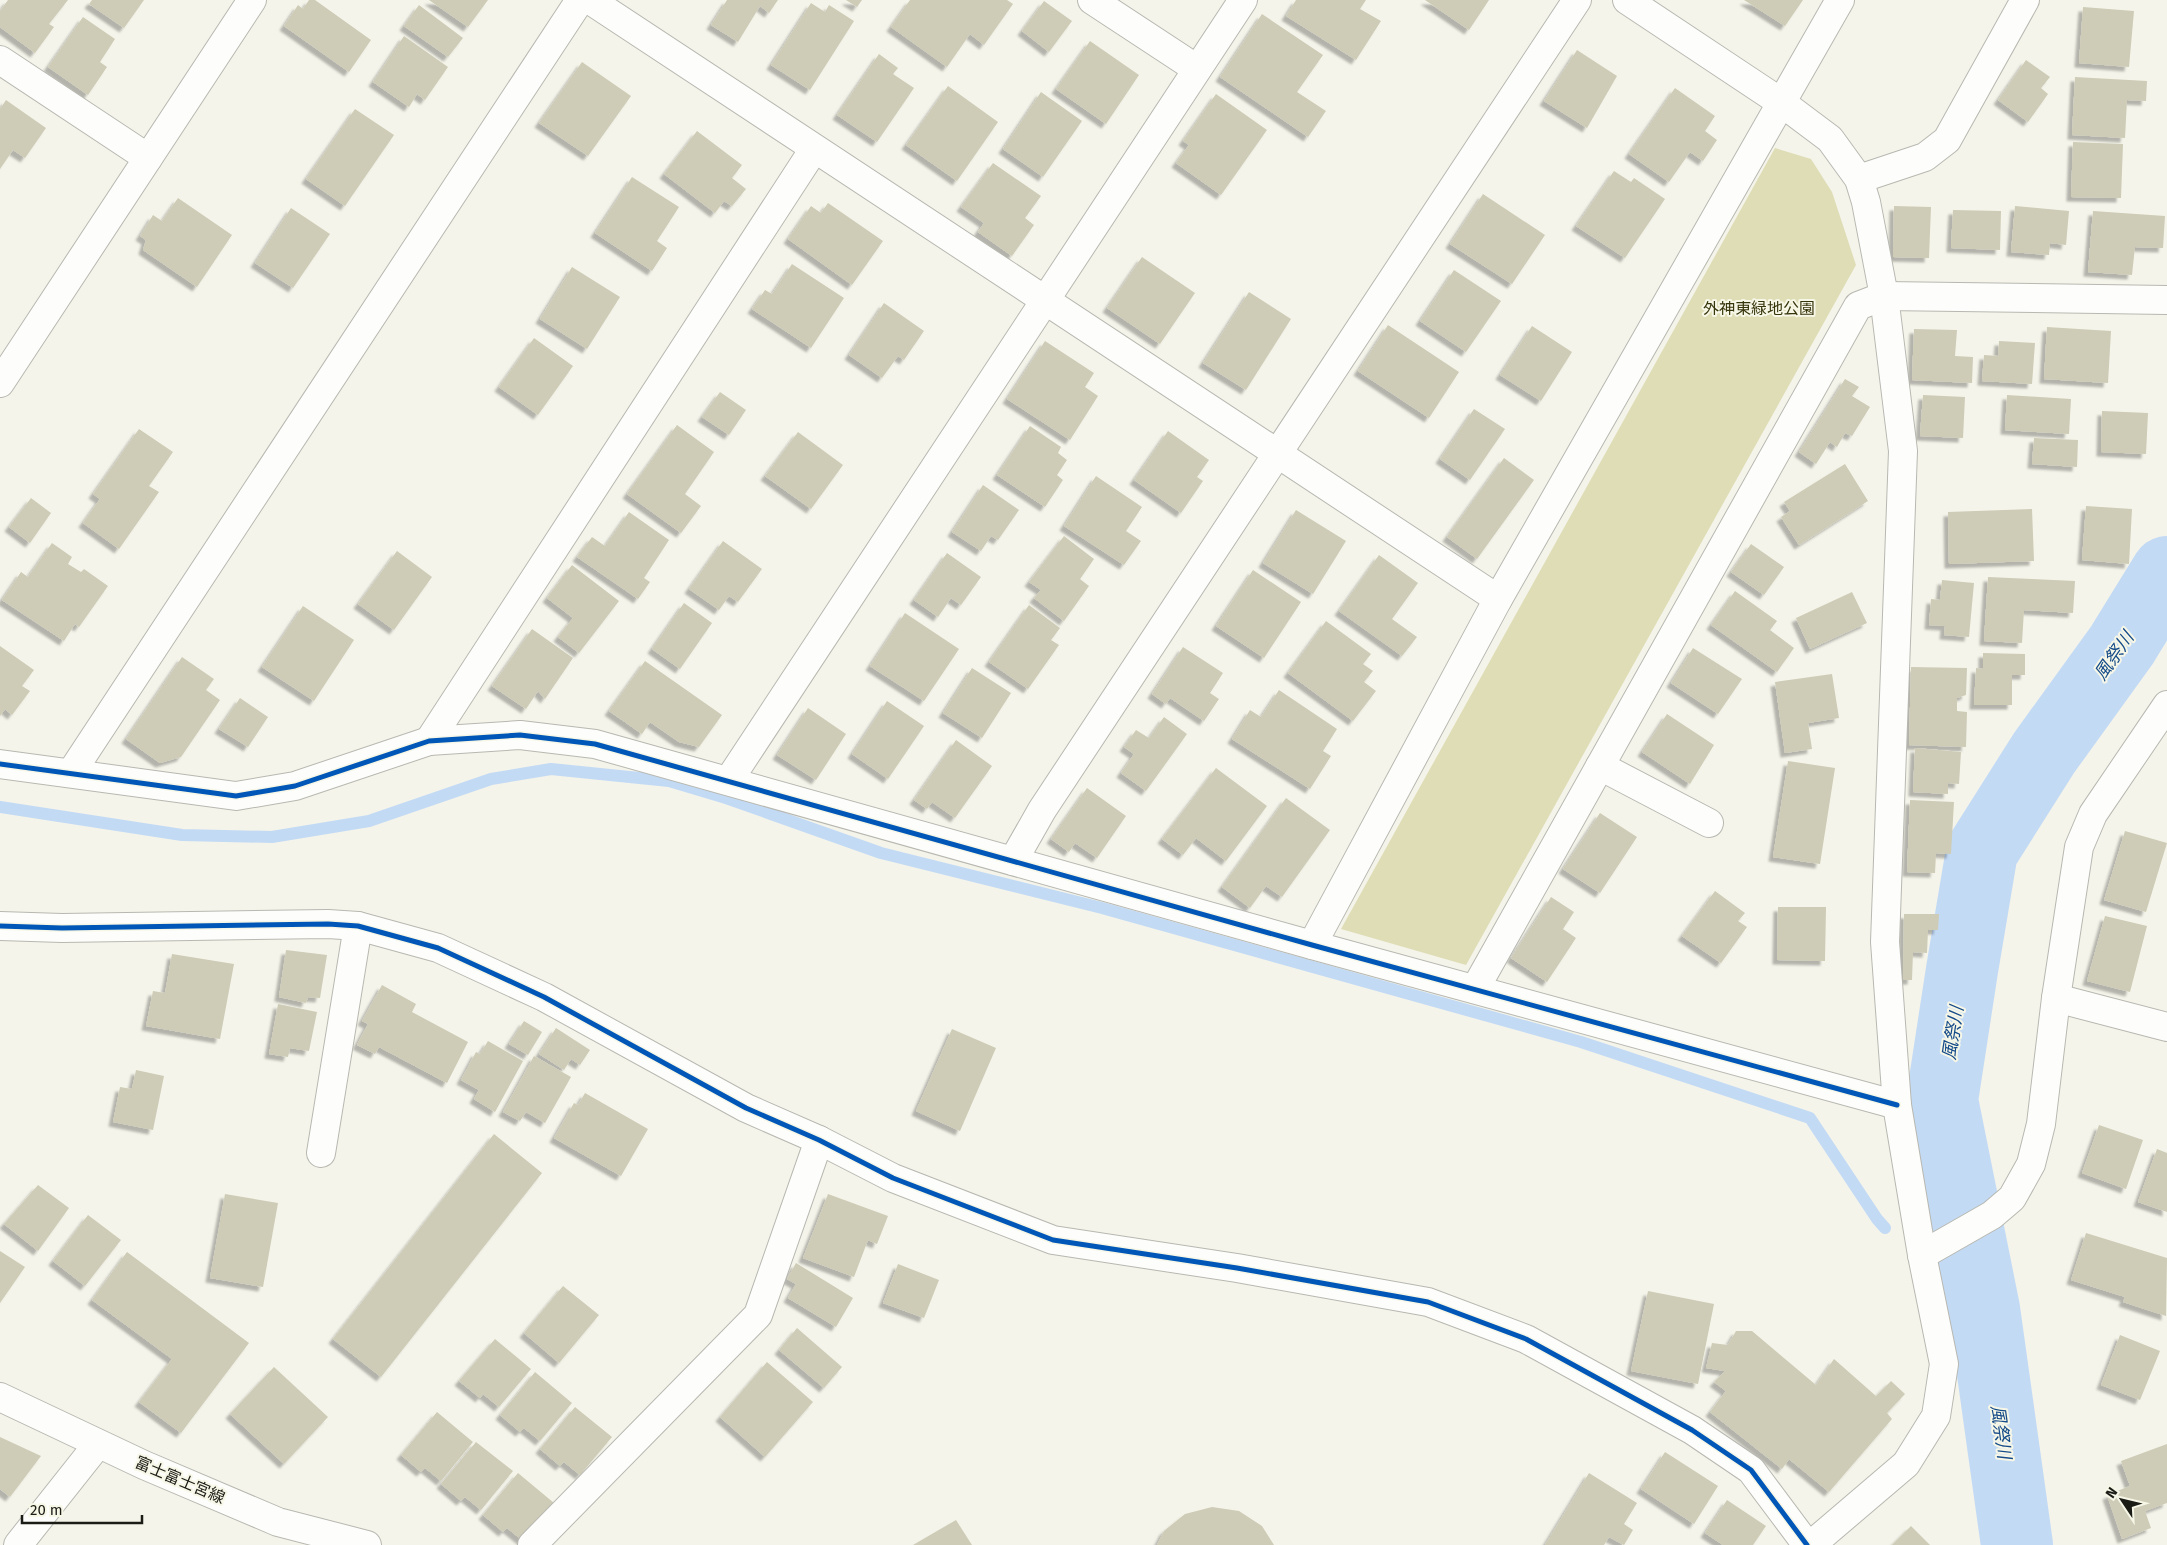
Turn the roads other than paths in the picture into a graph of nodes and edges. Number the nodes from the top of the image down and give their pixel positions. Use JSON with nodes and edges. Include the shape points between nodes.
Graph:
{"nodes":[{"id":1,"x":252,"y":0,"type":"edge"},
{"id":2,"x":580,"y":0,"type":"edge"},
{"id":3,"x":590,"y":0,"type":"edge"},
{"id":4,"x":1092,"y":0,"type":"edge"},
{"id":5,"x":1242,"y":0,"type":"edge"},
{"id":6,"x":1577,"y":0,"type":"edge"},
{"id":7,"x":1627,"y":0,"type":"edge"},
{"id":8,"x":1840,"y":0,"type":"edge"},
{"id":9,"x":2024,"y":0,"type":"edge"},
{"id":10,"x":0,"y":60,"type":"edge"},
{"id":11,"x":1197,"y":69,"type":"junction"},
{"id":12,"x":1782,"y":102,"type":"junction"},
{"id":13,"x":814,"y":149,"type":"junction"},
{"id":14,"x":148,"y":158,"type":"junction"},
{"id":15,"x":1859,"y":179,"type":"junction"},
{"id":16,"x":1884,"y":296,"type":"junction"},
{"id":17,"x":1046,"y":300,"type":"junction"},
{"id":18,"x":2167,"y":300,"type":"edge"},
{"id":19,"x":0,"y":383,"type":"edge"},
{"id":20,"x":1278,"y":454,"type":"junction"},
{"id":21,"x":1498,"y":599,"type":"junction"},
{"id":22,"x":2167,"y":705,"type":"edge"},
{"id":23,"x":429,"y":741,"type":"junction"},
{"id":24,"x":0,"y":764,"type":"edge"},
{"id":25,"x":1600,"y":766,"type":"junction"},
{"id":26,"x":71,"y":774,"type":"junction"},
{"id":27,"x":729,"y":780,"type":"junction"},
{"id":28,"x":1709,"y":823,"type":"dead end"},
{"id":29,"x":1014,"y":861,"type":"junction"},
{"id":30,"x":0,"y":926,"type":"edge"},
{"id":31,"x":358,"y":926,"type":"junction"},
{"id":32,"x":1312,"y":945,"type":"junction"},
{"id":33,"x":1475,"y":989,"type":"junction"},
{"id":34,"x":2056,"y":998,"type":"junction"},
{"id":35,"x":2167,"y":1027,"type":"edge"},
{"id":36,"x":1897,"y":1105,"type":"junction"},
{"id":37,"x":820,"y":1140,"type":"junction"},
{"id":38,"x":321,"y":1153,"type":"dead end"},
{"id":39,"x":1927,"y":1253,"type":"junction"},
{"id":40,"x":0,"y":1397,"type":"edge"},
{"id":41,"x":98,"y":1444,"type":"junction"},
{"id":42,"x":18,"y":1545,"type":"edge"},
{"id":43,"x":367,"y":1545,"type":"edge"},
{"id":44,"x":532,"y":1545,"type":"edge"},
{"id":45,"x":1807,"y":1545,"type":"edge"},
{"id":46,"x":1811,"y":1545,"type":"edge"}],
"edges":[{"from":1,"to":14,"type":"street"},
{"from":2,"to":26,"type":"street"},
{"from":3,"to":13,"type":"street"},
{"from":4,"to":11,"type":"street"},
{"from":5,"to":11,"type":"street"},
{"from":6,"to":20,"type":"street"},
{"from":7,"to":12,"type":"street"},
{"from":8,"to":12,"type":"street"},
{"from":9,"to":15,"type":"street","via":[[1947,140],[1925,157]]},
{"from":10,"to":14,"type":"street"},
{"from":11,"to":17,"type":"street"},
{"from":12,"to":15,"type":"street","via":[[1830,139]]},
{"from":12,"to":21,"type":"street"},
{"from":13,"to":17,"type":"street"},
{"from":13,"to":23,"type":"street"},
{"from":14,"to":19,"type":"street"},
{"from":15,"to":16,"type":"street"},
{"from":16,"to":18,"type":"street"},
{"from":16,"to":25,"type":"street","via":[[1858,306]]},
{"from":16,"to":36,"type":"street","via":[[1902,451],[1885,942]]},
{"from":17,"to":20,"type":"street"},
{"from":17,"to":27,"type":"street"},
{"from":20,"to":21,"type":"street"},
{"from":20,"to":29,"type":"street","via":[[1042,810]]},
{"from":21,"to":32,"type":"street"},
{"from":22,"to":34,"type":"street","via":[[2093,814],[2079,847]]},
{"from":23,"to":26,"type":"street","via":[[295,786],[236,796]]},
{"from":23,"to":27,"type":"street","via":[[520,735],[595,744]]},
{"from":24,"to":26,"type":"street"},
{"from":25,"to":28,"type":"street"},
{"from":25,"to":33,"type":"street"},
{"from":27,"to":29,"type":"street"},
{"from":29,"to":32,"type":"street"},
{"from":30,"to":31,"type":"street"},
{"from":31,"to":37,"type":"street","via":[[438,948],[526,989],[746,1108]]},
{"from":31,"to":38,"type":"street"},
{"from":32,"to":33,"type":"street"},
{"from":33,"to":36,"type":"street"},
{"from":34,"to":35,"type":"street"},
{"from":34,"to":39,"type":"street","via":[[2041,1124],[2031,1164],[2012,1198],[1992,1215]]},
{"from":36,"to":39,"type":"street"},
{"from":37,"to":44,"type":"street","via":[[758,1315]]},
{"from":37,"to":45,"type":"street","via":[[893,1178],[1053,1240],[1428,1302],[1526,1339],[1692,1430],[1751,1470]]},
{"from":39,"to":46,"type":"street","via":[[1944,1364],[1936,1416],[1906,1464]]},
{"from":40,"to":41,"type":"street","name":"富士富士宮線"},
{"from":41,"to":42,"type":"street"},
{"from":41,"to":43,"type":"street","name":"富士富士宮線","via":[[278,1522]]}]}
